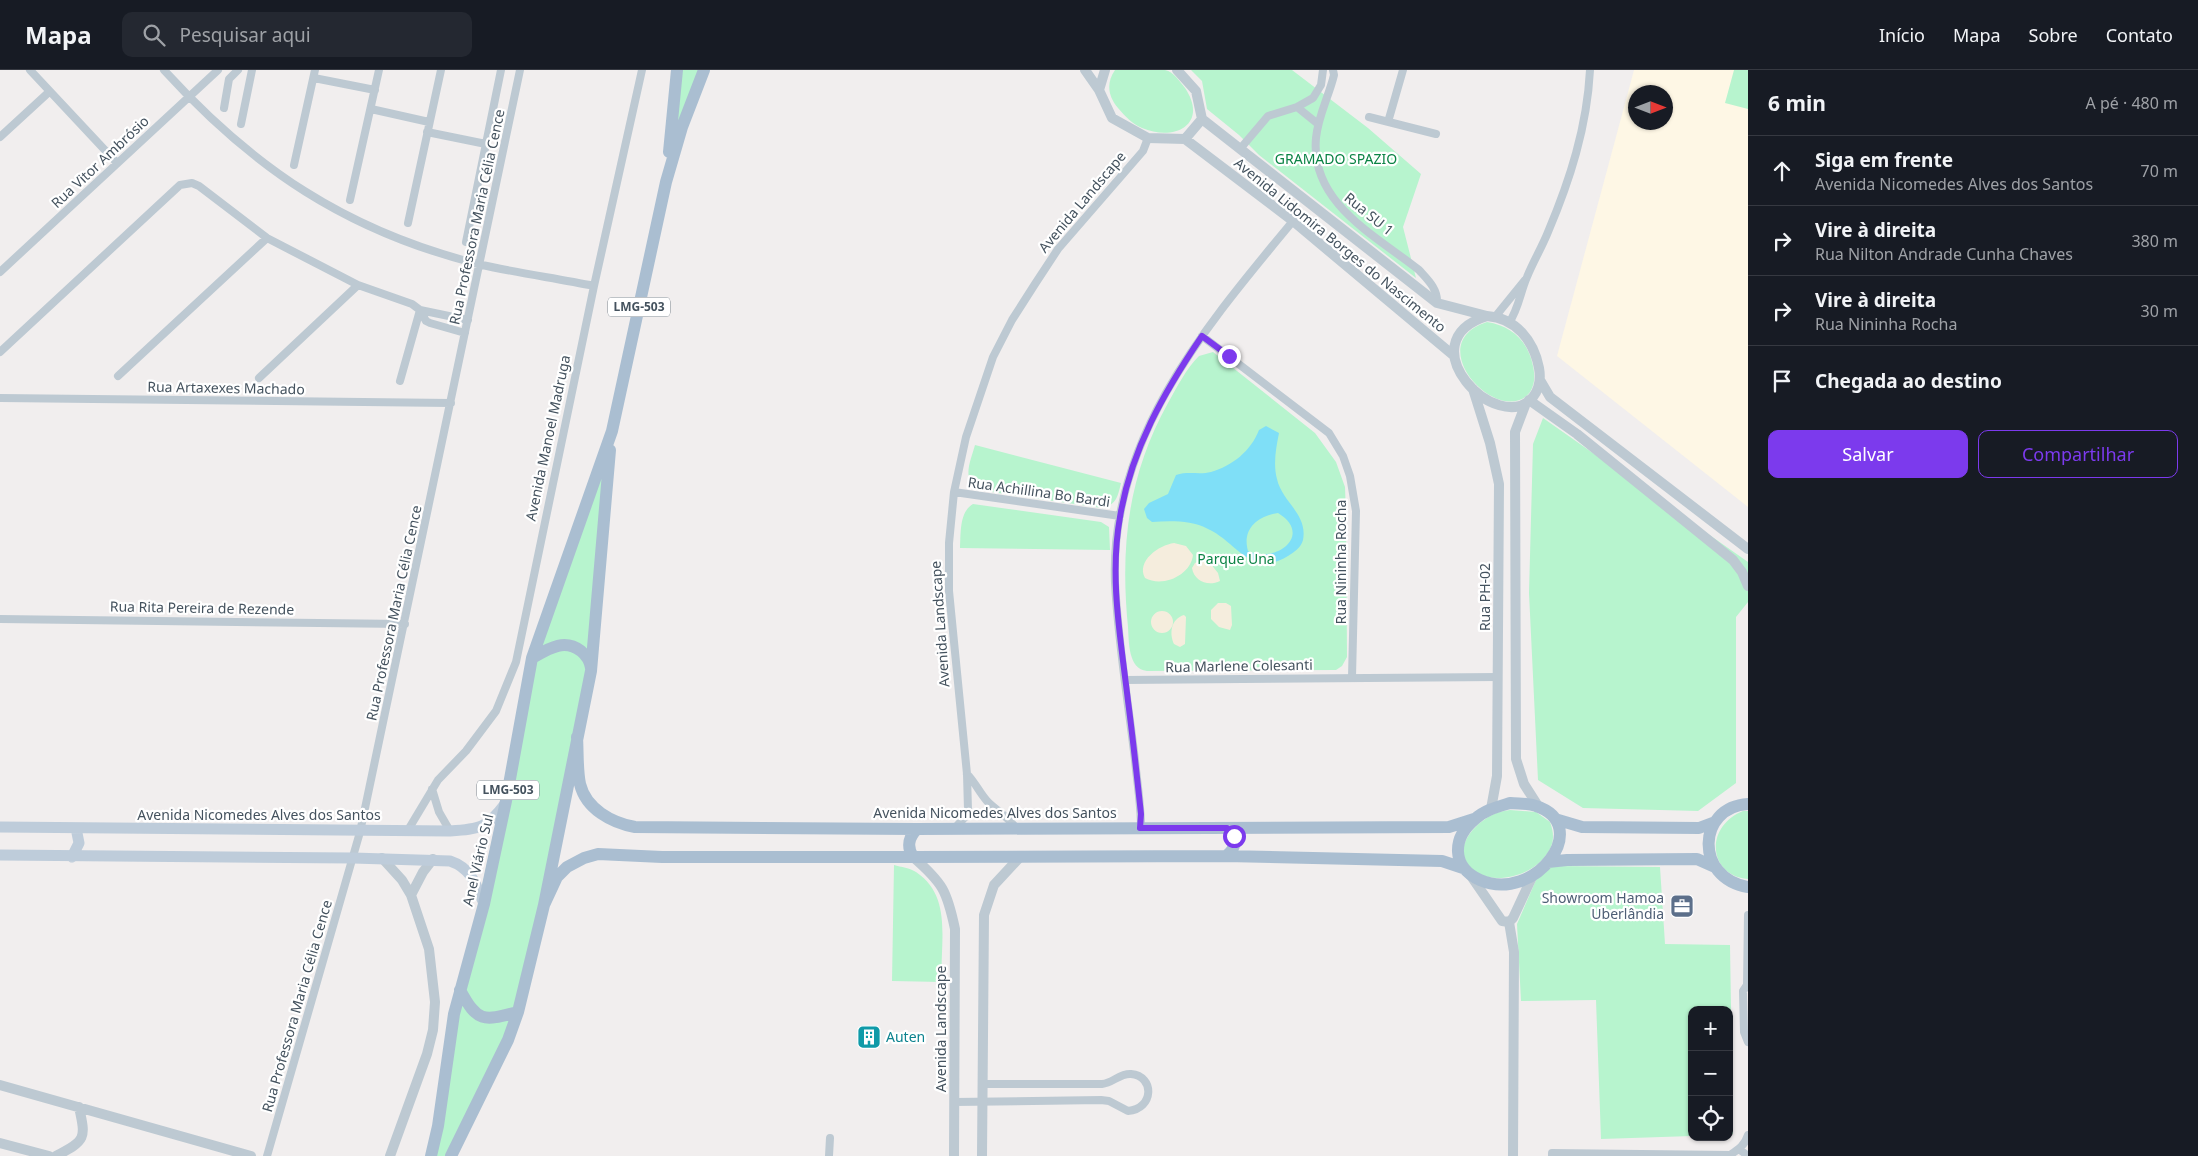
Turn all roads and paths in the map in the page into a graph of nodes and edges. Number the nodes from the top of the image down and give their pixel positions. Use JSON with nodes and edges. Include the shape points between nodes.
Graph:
{"nodes":[{"id":1,"x":30,"y":70,"type":"edge"},
{"id":2,"x":164,"y":70,"type":"edge"},
{"id":3,"x":218,"y":70,"type":"edge"},
{"id":4,"x":238,"y":70,"type":"edge"},
{"id":5,"x":252,"y":70,"type":"edge"},
{"id":6,"x":379,"y":70,"type":"edge"},
{"id":7,"x":441,"y":70,"type":"edge"},
{"id":8,"x":501,"y":70,"type":"edge"},
{"id":9,"x":520,"y":70,"type":"edge"},
{"id":10,"x":642,"y":70,"type":"edge"},
{"id":11,"x":677,"y":70,"type":"edge"},
{"id":12,"x":704,"y":70,"type":"edge"},
{"id":13,"x":1085,"y":70,"type":"edge"},
{"id":14,"x":1106,"y":70,"type":"edge"},
{"id":15,"x":1177,"y":70,"type":"edge"},
{"id":16,"x":1323,"y":70,"type":"edge"},
{"id":17,"x":1334,"y":70,"type":"edge"},
{"id":18,"x":1403,"y":70,"type":"edge"},
{"id":19,"x":1590,"y":70,"type":"edge"},
{"id":20,"x":314,"y":74,"type":"edge"},
{"id":21,"x":375,"y":90,"type":"junction"},
{"id":22,"x":1099,"y":90,"type":"junction"},
{"id":23,"x":49,"y":92,"type":"junction"},
{"id":24,"x":189,"y":98,"type":"junction"},
{"id":25,"x":1297,"y":107,"type":"junction"},
{"id":26,"x":224,"y":108,"type":"dead end"},
{"id":27,"x":371,"y":109,"type":"junction"},
{"id":28,"x":1369,"y":117,"type":"dead end"},
{"id":29,"x":1202,"y":119,"type":"junction"},
{"id":30,"x":429,"y":122,"type":"junction"},
{"id":31,"x":1388,"y":122,"type":"junction"},
{"id":32,"x":241,"y":124,"type":"dead end"},
{"id":33,"x":1318,"y":124,"type":"junction"},
{"id":34,"x":427,"y":132,"type":"junction"},
{"id":35,"x":1436,"y":134,"type":"dead end"},
{"id":36,"x":0,"y":137,"type":"edge"},
{"id":37,"x":1148,"y":138,"type":"junction"},
{"id":38,"x":1185,"y":139,"type":"junction"},
{"id":39,"x":486,"y":144,"type":"junction"},
{"id":40,"x":1240,"y":149,"type":"junction"},
{"id":41,"x":117,"y":163,"type":"junction"},
{"id":42,"x":294,"y":165,"type":"dead end"},
{"id":43,"x":666,"y":182,"type":"junction"},
{"id":44,"x":350,"y":200,"type":"dead end"},
{"id":45,"x":1293,"y":221,"type":"junction"},
{"id":46,"x":408,"y":223,"type":"dead end"},
{"id":47,"x":267,"y":238,"type":"junction"},
{"id":48,"x":466,"y":242,"type":"dead end"},
{"id":49,"x":479,"y":264,"type":"junction"},
{"id":50,"x":0,"y":272,"type":"edge"},
{"id":51,"x":1526,"y":278,"type":"junction"},
{"id":52,"x":358,"y":285,"type":"junction"},
{"id":53,"x":594,"y":286,"type":"junction"},
{"id":54,"x":1437,"y":303,"type":"junction"},
{"id":55,"x":420,"y":310,"type":"junction"},
{"id":56,"x":1491,"y":317,"type":"junction"},
{"id":57,"x":468,"y":320,"type":"junction"},
{"id":58,"x":1509,"y":323,"type":"junction"},
{"id":59,"x":466,"y":333,"type":"junction"},
{"id":60,"x":1202,"y":336,"type":"junction"},
{"id":61,"x":0,"y":352,"type":"edge"},
{"id":62,"x":1453,"y":355,"type":"junction"},
{"id":63,"x":118,"y":376,"type":"dead end"},
{"id":64,"x":259,"y":378,"type":"dead end"},
{"id":65,"x":400,"y":380,"type":"dead end"},
{"id":66,"x":1540,"y":380,"type":"junction"},
{"id":67,"x":1472,"y":389,"type":"junction"},
{"id":68,"x":0,"y":398,"type":"edge"},
{"id":69,"x":1528,"y":401,"type":"junction"},
{"id":70,"x":451,"y":403,"type":"junction"},
{"id":71,"x":612,"y":431,"type":"junction"},
{"id":72,"x":954,"y":492,"type":"junction"},
{"id":73,"x":1696,"y":508,"type":"junction"},
{"id":74,"x":1120,"y":516,"type":"junction"},
{"id":75,"x":1686,"y":522,"type":"junction"},
{"id":76,"x":1748,"y":549,"type":"edge"},
{"id":77,"x":1748,"y":586,"type":"edge"},
{"id":78,"x":0,"y":619,"type":"edge"},
{"id":79,"x":404,"y":624,"type":"junction"},
{"id":80,"x":532,"y":658,"type":"junction"},
{"id":81,"x":591,"y":671,"type":"junction"},
{"id":82,"x":1498,"y":677,"type":"junction"},
{"id":83,"x":1352,"y":678,"type":"junction"},
{"id":84,"x":1125,"y":680,"type":"junction"},
{"id":85,"x":577,"y":737,"type":"junction"},
{"id":86,"x":967,"y":774,"type":"junction"},
{"id":87,"x":432,"y":789,"type":"junction"},
{"id":88,"x":506,"y":801,"type":"junction"},
{"id":89,"x":1748,"y":804,"type":"edge"},
{"id":90,"x":1538,"y":806,"type":"junction"},
{"id":91,"x":1491,"y":809,"type":"junction"},
{"id":92,"x":1474,"y":819,"type":"junction"},
{"id":93,"x":1555,"y":819,"type":"junction"},
{"id":94,"x":1715,"y":822,"type":"junction"},
{"id":95,"x":0,"y":827,"type":"edge"},
{"id":96,"x":76,"y":828,"type":"junction"},
{"id":97,"x":954,"y":828,"type":"junction"},
{"id":98,"x":1140,"y":828,"type":"junction"},
{"id":99,"x":1227,"y":828,"type":"junction"},
{"id":100,"x":918,"y":829,"type":"junction"},
{"id":101,"x":1016,"y":829,"type":"junction"},
{"id":102,"x":408,"y":830,"type":"junction"},
{"id":103,"x":450,"y":831,"type":"junction"},
{"id":104,"x":360,"y":832,"type":"junction"},
{"id":105,"x":0,"y":855,"type":"edge"},
{"id":106,"x":1226,"y":856,"type":"junction"},
{"id":107,"x":72,"y":857,"type":"junction"},
{"id":108,"x":913,"y":857,"type":"junction"},
{"id":109,"x":1020,"y":857,"type":"junction"},
{"id":110,"x":353,"y":858,"type":"junction"},
{"id":111,"x":382,"y":858,"type":"junction"},
{"id":112,"x":433,"y":859,"type":"junction"},
{"id":113,"x":1548,"y":862,"type":"junction"},
{"id":114,"x":1715,"y":867,"type":"junction"},
{"id":115,"x":1466,"y":871,"type":"junction"},
{"id":116,"x":1533,"y":875,"type":"junction"},
{"id":117,"x":1748,"y":887,"type":"edge"},
{"id":118,"x":411,"y":895,"type":"junction"},
{"id":119,"x":484,"y":904,"type":"junction"},
{"id":120,"x":544,"y":905,"type":"junction"},
{"id":121,"x":1748,"y":915,"type":"edge"},
{"id":122,"x":1509,"y":922,"type":"junction"},
{"id":123,"x":460,"y":990,"type":"junction"},
{"id":124,"x":518,"y":1012,"type":"junction"},
{"id":125,"x":1748,"y":1042,"type":"edge"},
{"id":126,"x":983,"y":1084,"type":"junction"},
{"id":127,"x":1029,"y":1084,"type":"junction"},
{"id":128,"x":0,"y":1085,"type":"edge"},
{"id":129,"x":1030,"y":1101,"type":"junction"},
{"id":130,"x":954,"y":1102,"type":"junction"},
{"id":131,"x":983,"y":1102,"type":"junction"},
{"id":132,"x":79,"y":1107,"type":"junction"},
{"id":133,"x":1748,"y":1135,"type":"edge"},
{"id":134,"x":830,"y":1138,"type":"dead end"},
{"id":135,"x":0,"y":1143,"type":"edge"},
{"id":136,"x":1739,"y":1149,"type":"junction"},
{"id":137,"x":1552,"y":1154,"type":"edge"},
{"id":138,"x":1613,"y":1155,"type":"edge"},
{"id":139,"x":1674,"y":1155,"type":"edge"},
{"id":140,"x":1730,"y":1155,"type":"edge"},
{"id":141,"x":49,"y":1156,"type":"edge"},
{"id":142,"x":56,"y":1156,"type":"edge"},
{"id":143,"x":250,"y":1156,"type":"edge"},
{"id":144,"x":267,"y":1156,"type":"edge"},
{"id":145,"x":390,"y":1156,"type":"edge"},
{"id":146,"x":431,"y":1156,"type":"edge"},
{"id":147,"x":452,"y":1156,"type":"edge"},
{"id":148,"x":829,"y":1156,"type":"edge"},
{"id":149,"x":954,"y":1156,"type":"edge"},
{"id":150,"x":982,"y":1156,"type":"edge"},
{"id":151,"x":1513,"y":1156,"type":"edge"},
{"id":152,"x":1748,"y":1156,"type":"edge"}],
"edges":[{"from":1,"to":23,"type":"street"},
{"from":2,"to":24,"type":"street"},
{"from":3,"to":24,"type":"street","name":"Rua Vitor Ambrósio"},
{"from":4,"to":26,"type":"street","via":[[229,79]]},
{"from":5,"to":32,"type":"street"},
{"from":6,"to":21,"type":"street"},
{"from":7,"to":30,"type":"street"},
{"from":8,"to":39,"type":"street"},
{"from":9,"to":49,"type":"street","name":"Rua Professora Maria Célia Cence"},
{"from":10,"to":53,"type":"street","name":"Avenida Manoel Madruga"},
{"from":11,"to":43,"type":"main road","name":"Anel Viário Sul","number":"LMG-503"},
{"from":12,"to":43,"type":"main road","name":"Anel Viário Sul","number":"LMG-503","via":[[682,127]]},
{"from":13,"to":22,"type":"street"},
{"from":14,"to":22,"type":"street"},
{"from":15,"to":29,"type":"street","via":[[1196,91]]},
{"from":16,"to":25,"type":"street","via":[[1319,89],[1313,98]]},
{"from":17,"to":33,"type":"street","name":"Rua SU 1","via":[[1330,93]]},
{"from":18,"to":31,"type":"street"},
{"from":19,"to":51,"type":"street","via":[[1584,123],[1575,160],[1548,232]]},
{"from":20,"to":21,"type":"street"},
{"from":20,"to":42,"type":"street"},
{"from":21,"to":27,"type":"street"},
{"from":22,"to":37,"type":"street","via":[[1112,118]]},
{"from":23,"to":36,"type":"street"},
{"from":23,"to":41,"type":"street"},
{"from":24,"to":41,"type":"street","name":"Rua Vitor Ambrósio"},
{"from":24,"to":49,"type":"street","via":[[269,168],[330,208],[396,238]]},
{"from":25,"to":33,"type":"street"},
{"from":25,"to":40,"type":"street","via":[[1268,116]]},
{"from":27,"to":30,"type":"street"},
{"from":27,"to":44,"type":"street"},
{"from":28,"to":31,"type":"street"},
{"from":29,"to":38,"type":"street"},
{"from":29,"to":40,"type":"street","name":"Avenida Lidomira Borges do Nascimento"},
{"from":30,"to":34,"type":"street"},
{"from":31,"to":35,"type":"street"},
{"from":33,"to":54,"type":"street","name":"Rua SU 1","via":[[1317,164],[1334,201],[1419,270],[1438,294]]},
{"from":34,"to":39,"type":"street"},
{"from":34,"to":46,"type":"street"},
{"from":37,"to":38,"type":"street"},
{"from":37,"to":72,"type":"street","name":"Avenida Landscape","via":[[1143,151],[1058,249],[1012,320],[981,390]]},
{"from":38,"to":45,"type":"street","name":"Avenida Lidomira Borges do Nascimento"},
{"from":39,"to":48,"type":"street"},
{"from":40,"to":54,"type":"street","name":"Avenida Lidomira Borges do Nascimento"},
{"from":41,"to":50,"type":"street","name":"Rua Vitor Ambrósio"},
{"from":43,"to":71,"type":"main road","name":"Anel Viário Sul","number":"LMG-503"},
{"from":45,"to":60,"type":"street"},
{"from":45,"to":62,"type":"street","name":"Avenida Lidomira Borges do Nascimento"},
{"from":47,"to":52,"type":"street"},
{"from":47,"to":61,"type":"street","via":[[199,186],[192,183],[180,185]]},
{"from":47,"to":63,"type":"street"},
{"from":49,"to":53,"type":"street"},
{"from":49,"to":57,"type":"street","name":"Rua Professora Maria Célia Cence"},
{"from":51,"to":56,"type":"street"},
{"from":51,"to":58,"type":"street","via":[[1517,312]]},
{"from":52,"to":55,"type":"street","via":[[412,304]]},
{"from":52,"to":64,"type":"street"},
{"from":53,"to":87,"type":"street","name":"Avenida Manoel Madruga","via":[[516,662],[496,711]]},
{"from":54,"to":56,"type":"street","name":"Avenida Lidomira Borges do Nascimento"},
{"from":55,"to":57,"type":"street"},
{"from":55,"to":59,"type":"street","via":[[426,321]]},
{"from":55,"to":65,"type":"street"},
{"from":56,"to":58,"type":"street"},
{"from":56,"to":62,"type":"street","via":[[1473,321],[1462,330]]},
{"from":57,"to":59,"type":"street","name":"Rua Professora Maria Célia Cence"},
{"from":58,"to":66,"type":"street","via":[[1528,339],[1536,354]]},
{"from":59,"to":70,"type":"street","name":"Rua Professora Maria Célia Cence"},
{"from":60,"to":74,"type":"street","via":[[1166,391],[1145,431]]},
{"from":60,"to":83,"type":"street","name":"Rua Nininha Rocha","via":[[1329,433],[1343,456],[1356,511]]},
{"from":62,"to":67,"type":"street"},
{"from":66,"to":69,"type":"street"},
{"from":66,"to":73,"type":"street","via":[[1550,397]]},
{"from":67,"to":69,"type":"street","via":[[1488,401],[1510,407]]},
{"from":67,"to":82,"type":"street","name":"Rua PH-02","via":[[1490,443],[1499,484]]},
{"from":68,"to":70,"type":"street","name":"Rua Artaxexes Machado"},
{"from":69,"to":75,"type":"street","via":[[1577,434]]},
{"from":69,"to":90,"type":"street","via":[[1515,432],[1516,759],[1524,784]]},
{"from":70,"to":79,"type":"street","name":"Rua Professora Maria Célia Cence"},
{"from":71,"to":80,"type":"main road","name":"Anel Viário Sul","number":"LMG-503"},
{"from":71,"to":81,"type":"main road","name":"Anel Viário Sul","number":"LMG-503"},
{"from":72,"to":74,"type":"street","name":"Rua Achillina Bo Bardi"},
{"from":72,"to":86,"type":"street","name":"Avenida Landscape","via":[[949,591]]},
{"from":73,"to":75,"type":"street"},
{"from":73,"to":76,"type":"street"},
{"from":74,"to":84,"type":"street","via":[[1115,580]]},
{"from":75,"to":77,"type":"street","via":[[1733,560]]},
{"from":78,"to":79,"type":"street","name":"Rua Rita Pereira de Rezende"},
{"from":79,"to":104,"type":"street","name":"Rua Professora Maria Célia Cence"},
{"from":80,"to":81,"type":"main road","via":[[550,648],[568,644],[586,655]]},
{"from":80,"to":88,"type":"main road","name":"Anel Viário Sul","number":"LMG-503"},
{"from":81,"to":85,"type":"main road","name":"Anel Viário Sul","number":"LMG-503"},
{"from":82,"to":83,"type":"street","name":"Rua Marlene Colesanti"},
{"from":82,"to":91,"type":"street","name":"Rua PH-02","via":[[1497,776]]},
{"from":83,"to":84,"type":"street","name":"Rua Marlene Colesanti"},
{"from":84,"to":98,"type":"street"},
{"from":85,"to":100,"type":"main road","name":"Avenida Nicomedes Alves dos Santos","via":[[583,792],[602,814],[625,825]]},
{"from":85,"to":120,"type":"main road","name":"Anel Viário Sul","number":"LMG-503"},
{"from":86,"to":97,"type":"street","name":"Avenida Landscape","via":[[968,810]]},
{"from":86,"to":101,"type":"street","via":[[985,799],[1010,819]]},
{"from":87,"to":102,"type":"street","name":"Avenida Manoel Madruga"},
{"from":87,"to":103,"type":"street","via":[[439,812]]},
{"from":88,"to":103,"type":"main road","name":"Avenida Nicomedes Alves dos Santos","via":[[482,827]]},
{"from":88,"to":119,"type":"main road","name":"Anel Viário Sul","number":"LMG-503"},
{"from":89,"to":94,"type":"main road","via":[[1731,808]]},
{"from":90,"to":91,"type":"main road","via":[[1510,804]]},
{"from":90,"to":93,"type":"main road"},
{"from":91,"to":92,"type":"main road"},
{"from":92,"to":99,"type":"main road","name":"Avenida Nicomedes Alves dos Santos","via":[[1449,827]]},
{"from":92,"to":115,"type":"main road","via":[[1459,841],[1458,850]]},
{"from":93,"to":94,"type":"main road","via":[[1582,826],[1699,828]]},
{"from":93,"to":113,"type":"main road","via":[[1560,836]]},
{"from":94,"to":114,"type":"main road","via":[[1708,843]]},
{"from":95,"to":96,"type":"main road","name":"Avenida Nicomedes Alves dos Santos"},
{"from":96,"to":104,"type":"main road","name":"Avenida Nicomedes Alves dos Santos"},
{"from":96,"to":107,"type":"main road","via":[[79,843]]},
{"from":97,"to":100,"type":"main road","name":"Avenida Nicomedes Alves dos Santos"},
{"from":97,"to":101,"type":"main road","name":"Avenida Nicomedes Alves dos Santos"},
{"from":98,"to":99,"type":"main road","name":"Avenida Nicomedes Alves dos Santos"},
{"from":98,"to":101,"type":"main road","name":"Avenida Nicomedes Alves dos Santos"},
{"from":99,"to":106,"type":"main road","via":[[1235,842]]},
{"from":100,"to":108,"type":"main road","via":[[910,839]]},
{"from":102,"to":103,"type":"main road","name":"Avenida Nicomedes Alves dos Santos"},
{"from":102,"to":104,"type":"main road","name":"Avenida Nicomedes Alves dos Santos"},
{"from":104,"to":110,"type":"street","name":"Rua Professora Maria Célia Cence"},
{"from":105,"to":107,"type":"main road"},
{"from":106,"to":109,"type":"main road"},
{"from":106,"to":115,"type":"main road","via":[[1442,861]]},
{"from":107,"to":110,"type":"main road"},
{"from":108,"to":109,"type":"main road"},
{"from":108,"to":120,"type":"main road","via":[[598,854],[567,866]]},
{"from":108,"to":130,"type":"street","name":"Avenida Landscape","via":[[944,888],[955,929]]},
{"from":109,"to":126,"type":"street","via":[[994,885],[984,915]]},
{"from":110,"to":111,"type":"main road"},
{"from":110,"to":144,"type":"street","name":"Rua Professora Maria Célia Cence"},
{"from":111,"to":112,"type":"main road"},
{"from":111,"to":118,"type":"street"},
{"from":112,"to":118,"type":"street"},
{"from":112,"to":119,"type":"main road","via":[[455,862],[469,872]]},
{"from":113,"to":114,"type":"main road","via":[[1697,859]]},
{"from":113,"to":116,"type":"main road"},
{"from":114,"to":117,"type":"main road","via":[[1728,880]]},
{"from":115,"to":116,"type":"main road","via":[[1487,883],[1506,884]]},
{"from":115,"to":122,"type":"street","via":[[1502,921]]},
{"from":116,"to":122,"type":"street"},
{"from":118,"to":145,"type":"street","via":[[429,949],[435,1002],[433,1030]]},
{"from":119,"to":123,"type":"main road","name":"Anel Viário Sul","number":"LMG-503"},
{"from":120,"to":124,"type":"main road","name":"Anel Viário Sul","number":"LMG-503"},
{"from":121,"to":125,"type":"street","via":[[1747,985],[1743,991],[1744,1032]]},
{"from":122,"to":151,"type":"street","via":[[1514,952]]},
{"from":123,"to":124,"type":"main road","via":[[469,1007],[481,1017]]},
{"from":123,"to":146,"type":"main road","name":"Anel Viário Sul","number":"LMG-503"},
{"from":124,"to":147,"type":"main road","name":"Anel Viário Sul","number":"LMG-503","via":[[497,1066]]},
{"from":126,"to":127,"type":"street"},
{"from":126,"to":131,"type":"street"},
{"from":127,"to":129,"type":"street"},
{"from":127,"to":129,"type":"street","via":[[1109,1084],[1132,1074],[1144,1079],[1148,1091],[1145,1103],[1134,1110],[1122,1109],[1101,1100]]},
{"from":128,"to":132,"type":"street"},
{"from":129,"to":131,"type":"street"},
{"from":130,"to":131,"type":"street"},
{"from":130,"to":149,"type":"street","name":"Avenida Landscape"},
{"from":131,"to":150,"type":"street"},
{"from":132,"to":142,"type":"street","via":[[84,1134],[73,1147]]},
{"from":132,"to":143,"type":"street"},
{"from":133,"to":136,"type":"street"},
{"from":134,"to":148,"type":"street"},
{"from":135,"to":141,"type":"street"},
{"from":136,"to":140,"type":"street"},
{"from":136,"to":152,"type":"street"},
{"from":137,"to":138,"type":"street"},
{"from":138,"to":139,"type":"street"},
{"from":139,"to":140,"type":"street"}]}
